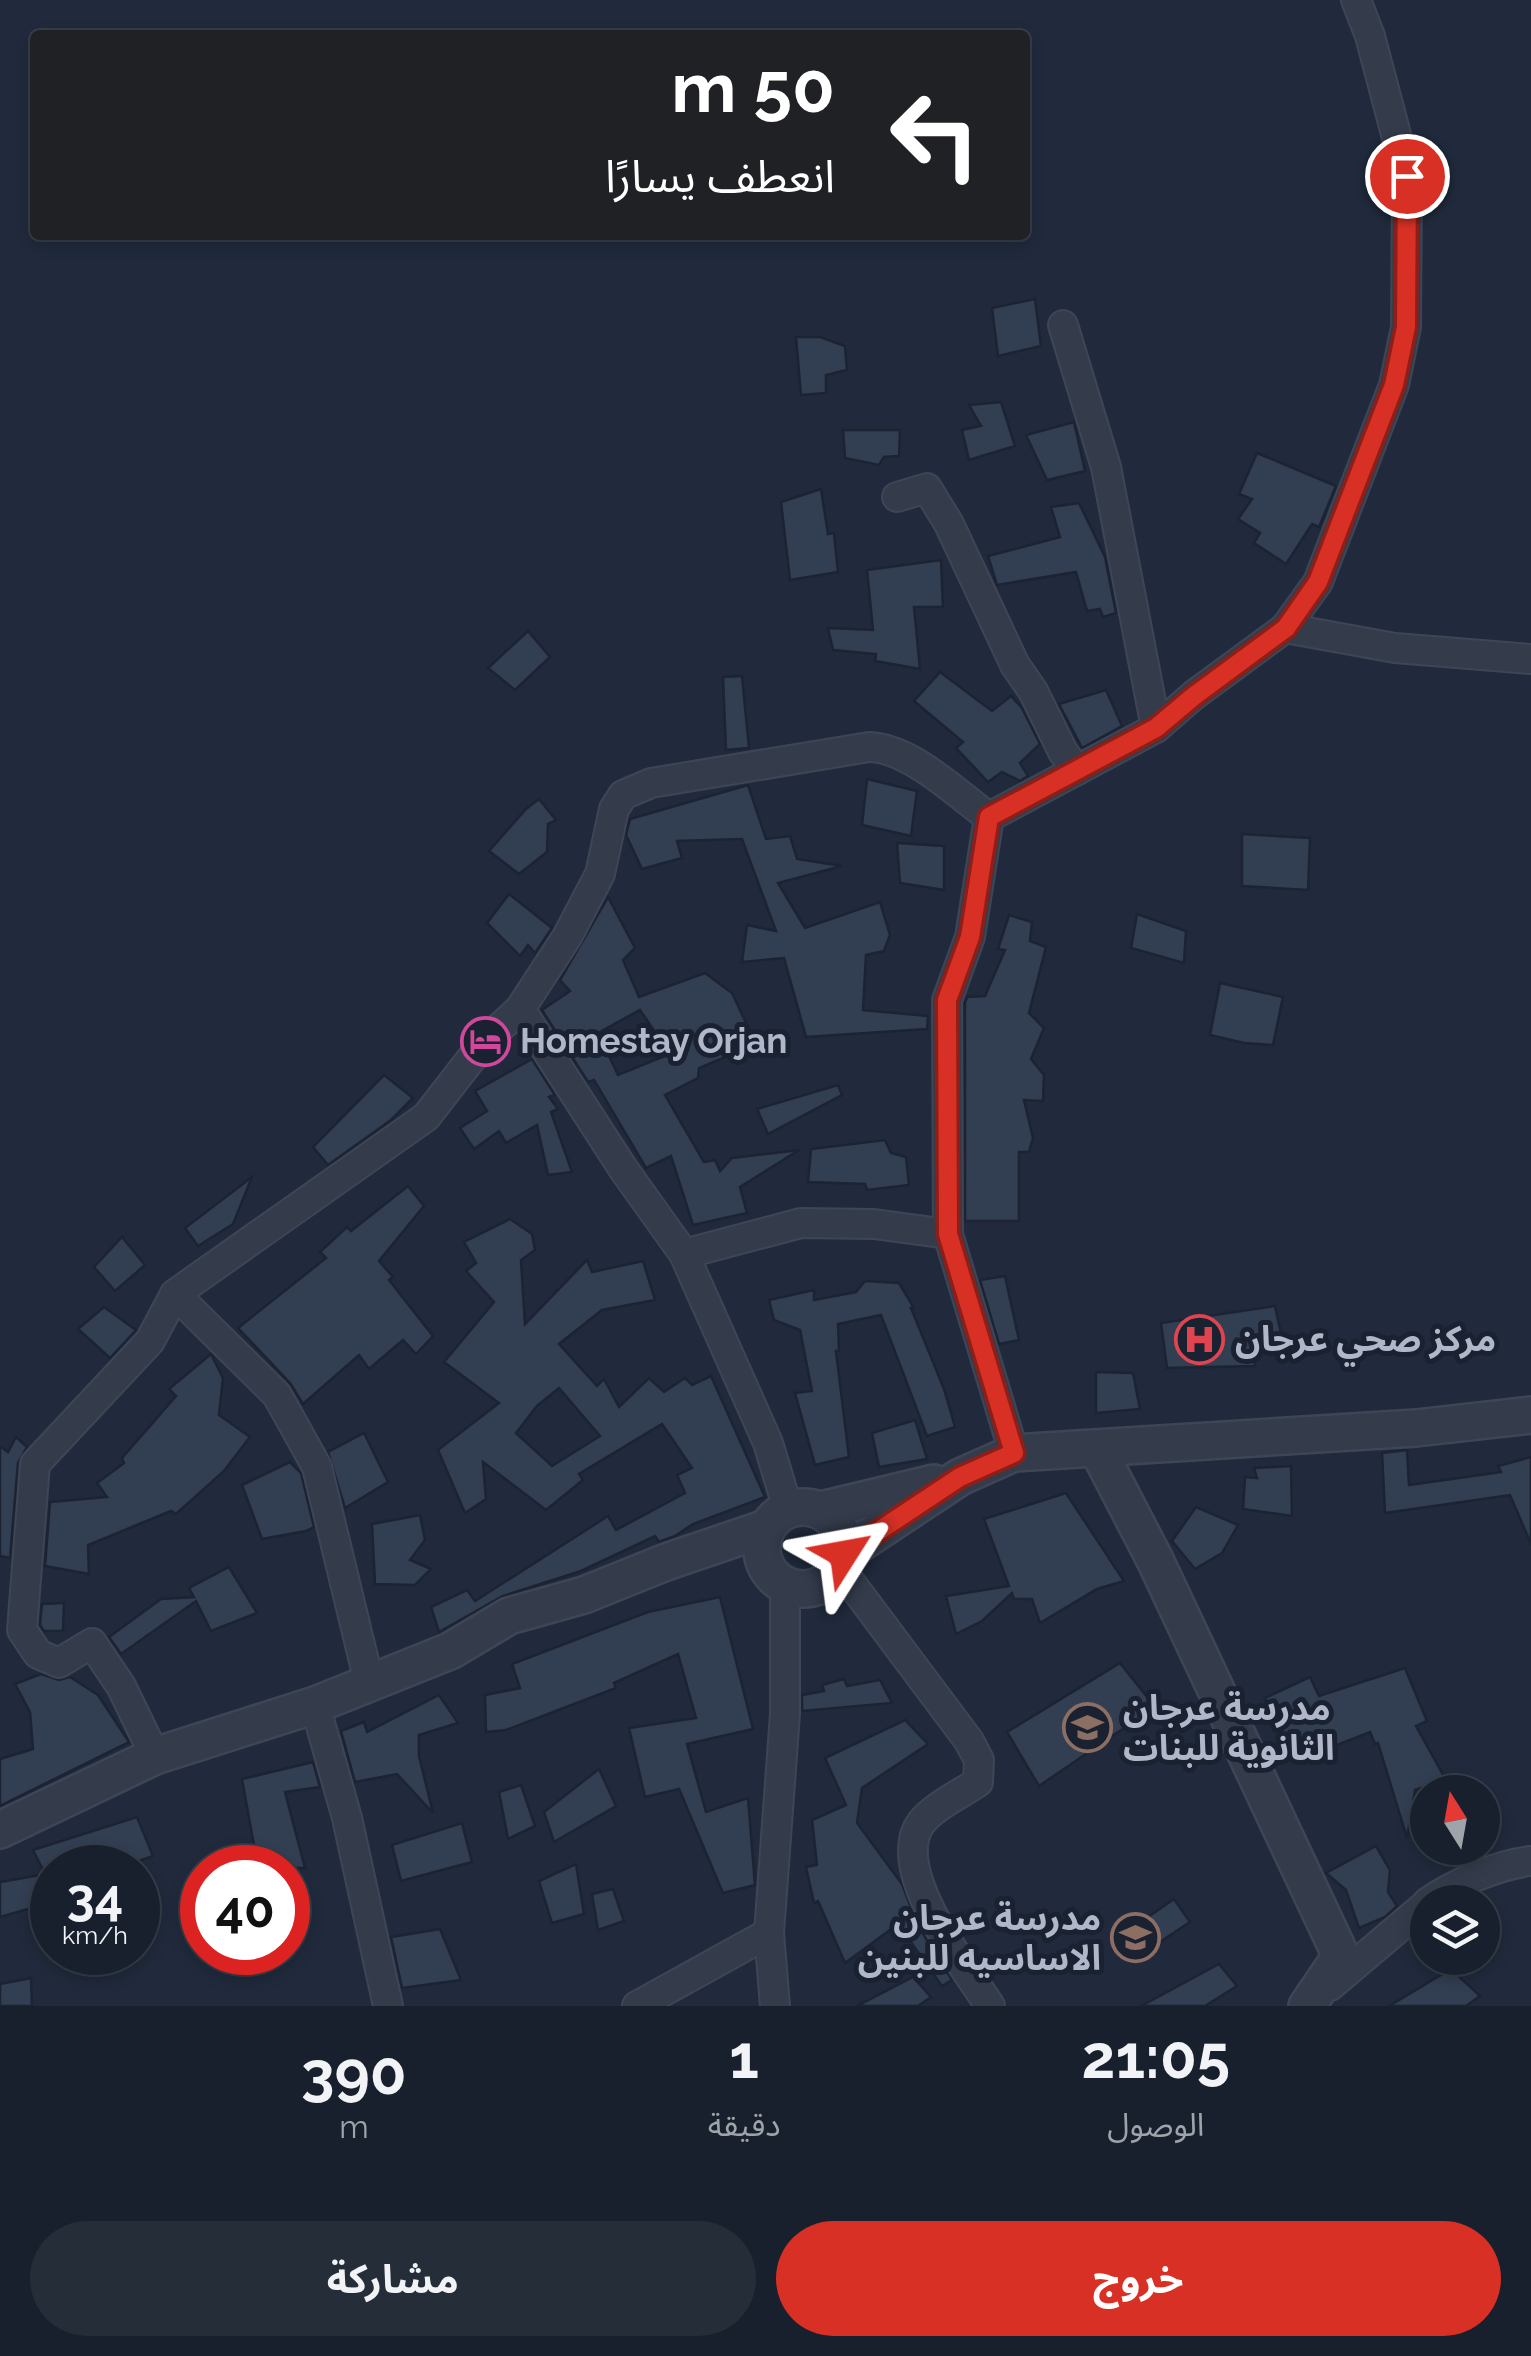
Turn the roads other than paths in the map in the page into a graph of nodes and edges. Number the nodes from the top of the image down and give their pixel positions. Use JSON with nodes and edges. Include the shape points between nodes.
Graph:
{"nodes":[{"id":1,"x":1356,"y":0,"type":"edge"},
{"id":2,"x":1063,"y":324,"type":"dead end"},
{"id":3,"x":897,"y":497,"type":"dead end"},
{"id":4,"x":1286,"y":628,"type":"junction"},
{"id":5,"x":1531,"y":660,"type":"edge"},
{"id":6,"x":1156,"y":728,"type":"junction"},
{"id":7,"x":1077,"y":770,"type":"junction"},
{"id":8,"x":989,"y":817,"type":"junction"},
{"id":9,"x":520,"y":1009,"type":"junction"},
{"id":10,"x":948,"y":1234,"type":"junction"},
{"id":11,"x":684,"y":1254,"type":"junction"},
{"id":12,"x":176,"y":1294,"type":"junction"},
{"id":13,"x":1531,"y":1415,"type":"edge"},
{"id":14,"x":1098,"y":1450,"type":"junction"},
{"id":15,"x":1014,"y":1453,"type":"junction"},
{"id":16,"x":960,"y":1477,"type":"junction"},
{"id":17,"x":792,"y":1516,"type":"junction"},
{"id":18,"x":842,"y":1561,"type":"junction"},
{"id":19,"x":785,"y":1585,"type":"junction"},
{"id":20,"x":368,"y":1682,"type":"junction"},
{"id":21,"x":315,"y":1705,"type":"junction"},
{"id":22,"x":155,"y":1756,"type":"junction"},
{"id":23,"x":0,"y":1830,"type":"edge"},
{"id":24,"x":1531,"y":1861,"type":"edge"},
{"id":25,"x":1462,"y":1885,"type":"edge"},
{"id":26,"x":1410,"y":1918,"type":"edge"},
{"id":27,"x":769,"y":1933,"type":"junction"},
{"id":28,"x":1309,"y":2004,"type":"edge"},
{"id":29,"x":388,"y":2006,"type":"edge"},
{"id":30,"x":636,"y":2006,"type":"edge"},
{"id":31,"x":775,"y":2006,"type":"edge"},
{"id":32,"x":990,"y":2006,"type":"edge"}],
"edges":[{"from":1,"to":4,"type":"street","via":[[1407,176],[1406,327],[1394,385],[1318,582]]},
{"from":2,"to":6,"type":"street","via":[[1106,467]]},
{"from":3,"to":7,"type":"street","via":[[927,488],[1015,665]]},
{"from":4,"to":5,"type":"street","via":[[1395,648]]},
{"from":4,"to":6,"type":"street"},
{"from":6,"to":7,"type":"street"},
{"from":7,"to":8,"type":"street"},
{"from":8,"to":9,"type":"street","via":[[885,747],[651,783],[623,795],[614,809],[600,874]]},
{"from":8,"to":10,"type":"street","via":[[970,937],[947,1000]]},
{"from":9,"to":11,"type":"street"},
{"from":9,"to":12,"type":"street","via":[[485,1041],[426,1117]]},
{"from":10,"to":11,"type":"street","via":[[800,1223]]},
{"from":10,"to":15,"type":"street"},
{"from":11,"to":17,"type":"street","via":[[768,1443]]},
{"from":12,"to":20,"type":"street","via":[[277,1396],[317,1467]]},
{"from":12,"to":22,"type":"street","via":[[150,1342],[35,1464],[22,1630],[38,1654],[58,1662],[92,1643]]},
{"from":13,"to":14,"type":"street"},
{"from":14,"to":15,"type":"street"},
{"from":14,"to":28,"type":"street","via":[[1341,1956]]},
{"from":15,"to":16,"type":"street"},
{"from":16,"to":17,"type":"street"},
{"from":16,"to":18,"type":"street"},
{"from":17,"to":18,"type":"street","via":[[835,1521],[843,1536]]},
{"from":17,"to":19,"type":"street","via":[[762,1554]]},
{"from":17,"to":20,"type":"street","via":[[510,1616],[450,1651]]},
{"from":18,"to":19,"type":"street","via":[[816,1587]]},
{"from":18,"to":32,"type":"street","via":[[979,1760],[978,1782],[922,1821],[913,1848],[932,1915]]},
{"from":19,"to":27,"type":"street"},
{"from":20,"to":21,"type":"street"},
{"from":21,"to":22,"type":"street"},
{"from":21,"to":29,"type":"street"},
{"from":22,"to":23,"type":"street"},
{"from":24,"to":25,"type":"street"},
{"from":26,"to":28,"type":"street"},
{"from":27,"to":30,"type":"street"},
{"from":27,"to":31,"type":"street"}]}
